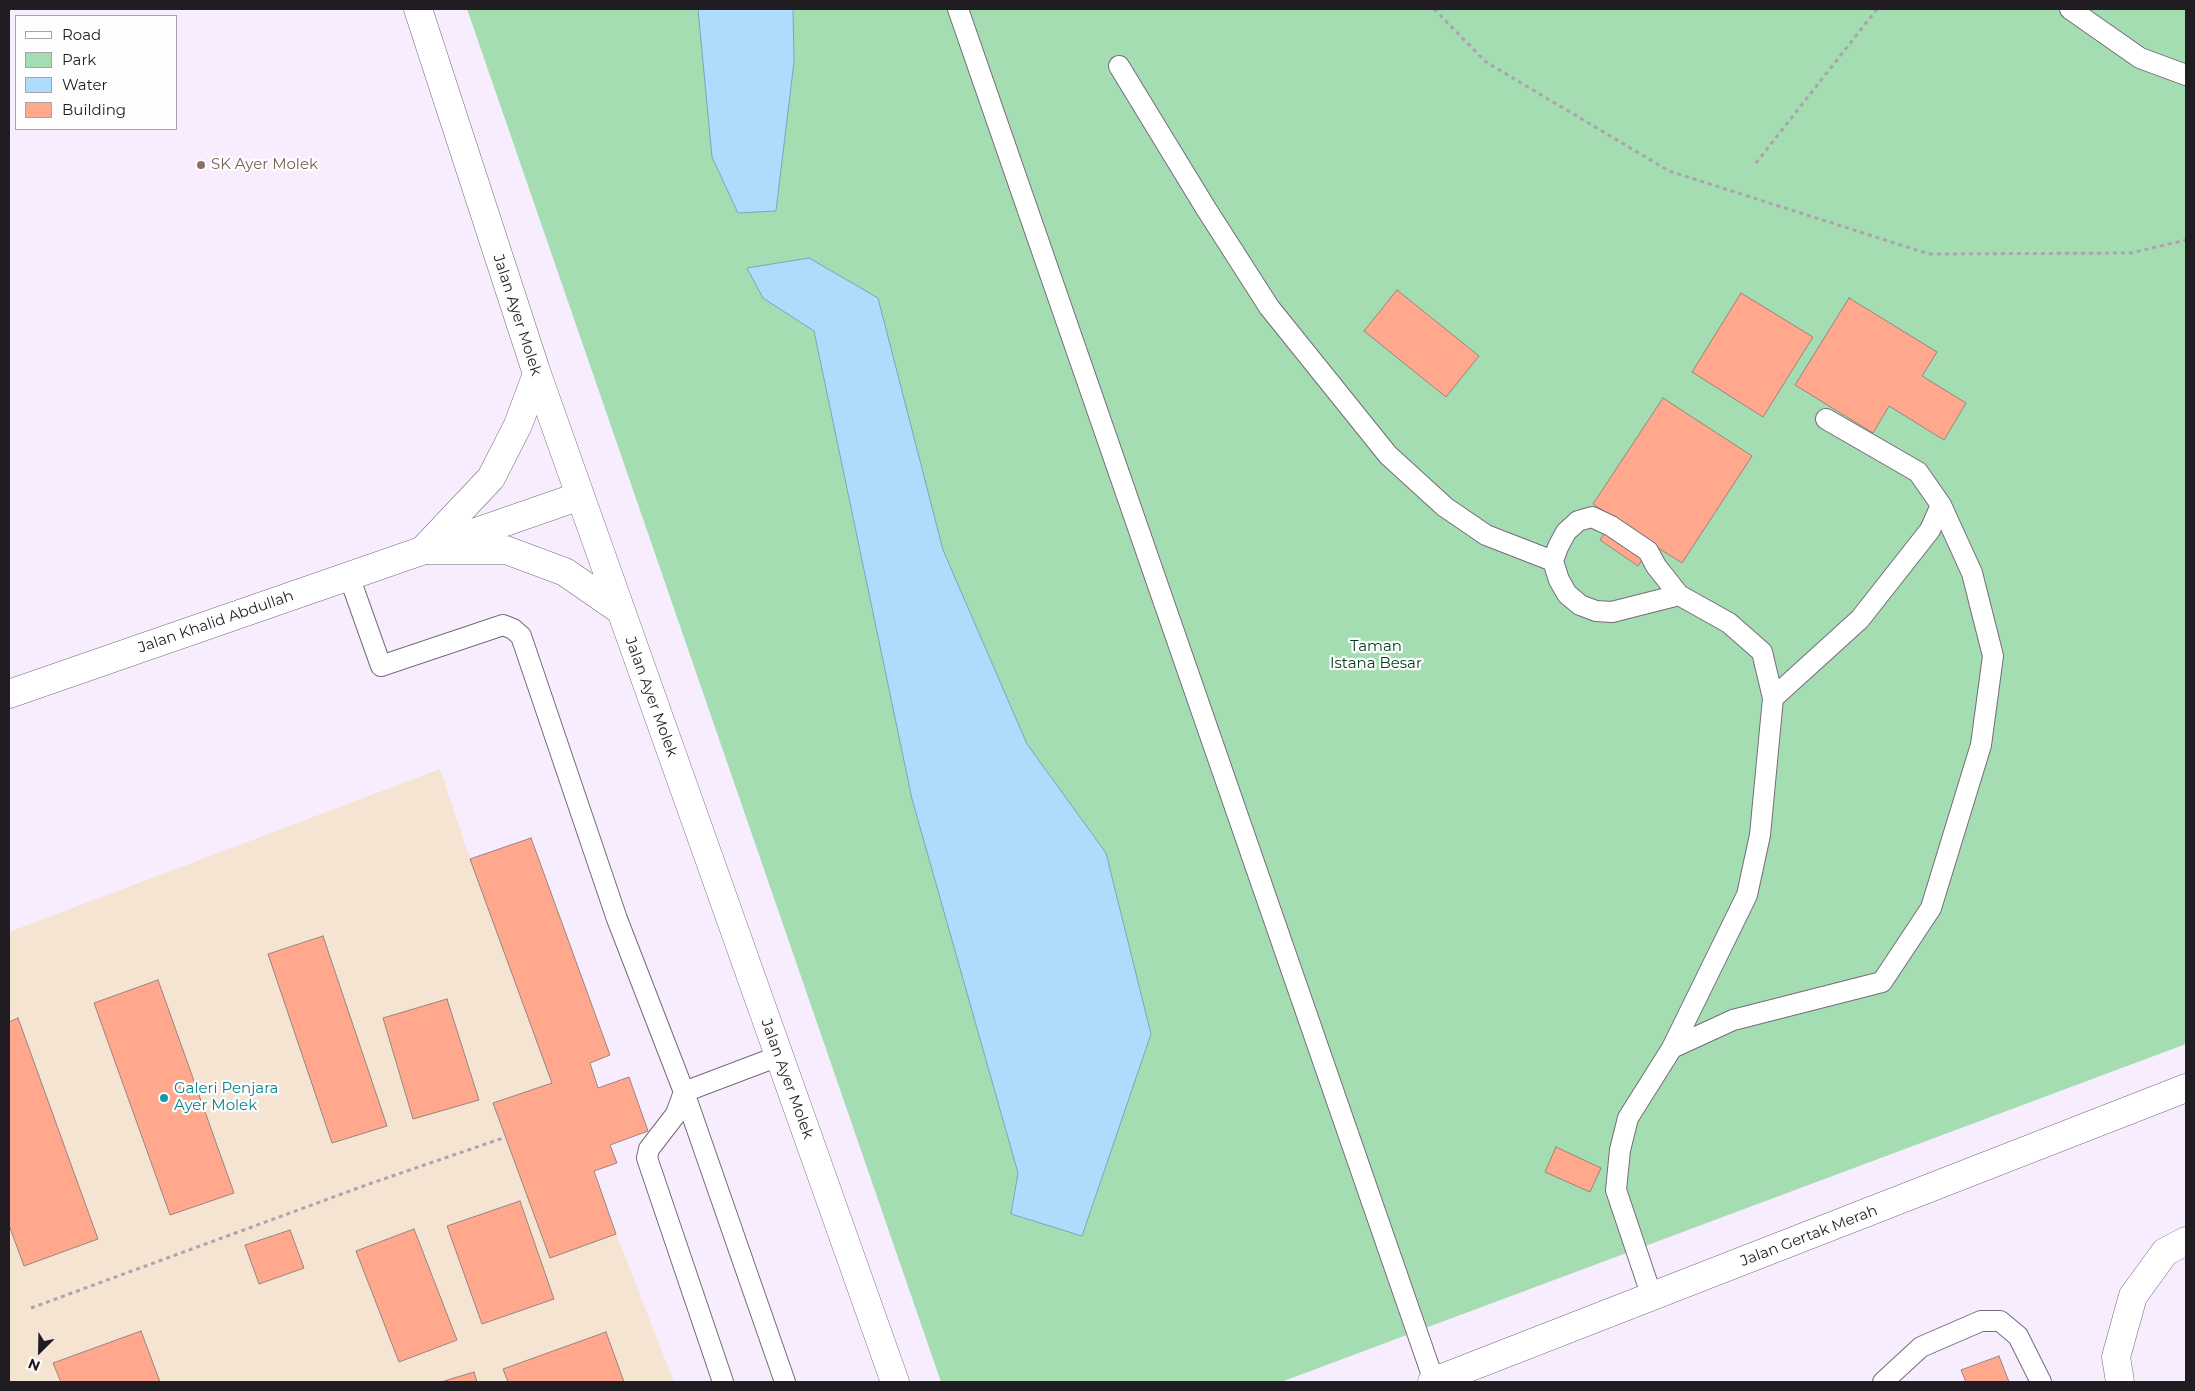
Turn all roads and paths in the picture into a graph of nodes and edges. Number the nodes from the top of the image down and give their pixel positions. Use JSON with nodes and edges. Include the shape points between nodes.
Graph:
{"nodes":[{"id":1,"x":418,"y":9,"type":"edge"},
{"id":2,"x":958,"y":9,"type":"edge"},
{"id":3,"x":1434,"y":9,"type":"edge"},
{"id":4,"x":1877,"y":9,"type":"edge"},
{"id":5,"x":2070,"y":9,"type":"edge"},
{"id":6,"x":1119,"y":66,"type":"dead end"},
{"id":7,"x":2186,"y":75,"type":"edge"},
{"id":8,"x":1756,"y":163,"type":"dead end"},
{"id":9,"x":2186,"y":240,"type":"edge"},
{"id":10,"x":536,"y":374,"type":"junction"},
{"id":11,"x":1826,"y":419,"type":"dead end"},
{"id":12,"x":580,"y":496,"type":"junction"},
{"id":13,"x":1941,"y":504,"type":"junction"},
{"id":14,"x":423,"y":550,"type":"junction"},
{"id":15,"x":1553,"y":562,"type":"junction"},
{"id":16,"x":349,"y":576,"type":"junction"},
{"id":17,"x":1679,"y":595,"type":"junction"},
{"id":18,"x":620,"y":610,"type":"junction"},
{"id":19,"x":9,"y":694,"type":"edge"},
{"id":20,"x":1773,"y":698,"type":"junction"},
{"id":21,"x":1672,"y":1048,"type":"junction"},
{"id":22,"x":779,"y":1056,"type":"junction"},
{"id":23,"x":2186,"y":1088,"type":"edge"},
{"id":24,"x":684,"y":1092,"type":"junction"},
{"id":25,"x":506,"y":1137,"type":"dead end"},
{"id":26,"x":2186,"y":1242,"type":"edge"},
{"id":27,"x":1652,"y":1298,"type":"junction"},
{"id":28,"x":31,"y":1308,"type":"dead end"},
{"id":29,"x":723,"y":1382,"type":"edge"},
{"id":30,"x":785,"y":1382,"type":"edge"},
{"id":31,"x":894,"y":1382,"type":"edge"},
{"id":32,"x":1433,"y":1382,"type":"edge"},
{"id":33,"x":1883,"y":1382,"type":"edge"},
{"id":34,"x":2041,"y":1382,"type":"edge"},
{"id":35,"x":2120,"y":1382,"type":"edge"}],
"edges":[{"from":1,"to":10,"type":"main road","name":"Jalan Ayer Molek"},
{"from":2,"to":32,"type":"lane"},
{"from":3,"to":9,"type":"path","via":[[1486,62],[1669,171],[1929,254],[2131,253]]},
{"from":4,"to":8,"type":"path"},
{"from":5,"to":7,"type":"lane","via":[[2140,58]]},
{"from":6,"to":15,"type":"lane","via":[[1269,307],[1388,455],[1445,507],[1486,535]]},
{"from":10,"to":12,"type":"main road","name":"Jalan Ayer Molek"},
{"from":10,"to":14,"type":"main road","via":[[518,425],[491,478]]},
{"from":11,"to":13,"type":"lane","via":[[1918,472]]},
{"from":12,"to":14,"type":"main road","name":"Jalan Khalid Abdullah"},
{"from":12,"to":18,"type":"main road","name":"Jalan Ayer Molek"},
{"from":13,"to":20,"type":"lane","via":[[1930,530],[1860,619]]},
{"from":13,"to":21,"type":"lane","via":[[1972,573],[1993,656],[1981,745],[1931,908],[1882,982],[1733,1020]]},
{"from":14,"to":16,"type":"main road","name":"Jalan Khalid Abdullah"},
{"from":14,"to":18,"type":"main road","via":[[506,550],[565,572]]},
{"from":15,"to":17,"type":"lane","via":[[1558,580],[1567,594],[1580,606],[1596,611],[1612,612]]},
{"from":15,"to":17,"type":"lane","via":[[1566,532],[1578,521],[1592,517],[1648,551]]},
{"from":16,"to":19,"type":"main road","name":"Jalan Khalid Abdullah"},
{"from":16,"to":24,"type":"lane","via":[[381,666],[503,624],[521,636],[617,919]]},
{"from":17,"to":20,"type":"lane","via":[[1729,623],[1762,652]]},
{"from":18,"to":22,"type":"main road","name":"Jalan Ayer Molek"},
{"from":20,"to":21,"type":"lane","via":[[1760,836],[1747,895]]},
{"from":21,"to":27,"type":"lane","via":[[1628,1118],[1620,1150],[1616,1190]]},
{"from":22,"to":24,"type":"lane"},
{"from":22,"to":31,"type":"main road","name":"Jalan Ayer Molek"},
{"from":23,"to":27,"type":"main road","name":"Jalan Gertak Merah"},
{"from":24,"to":29,"type":"lane","via":[[676,1114],[649,1149],[647,1158]]},
{"from":24,"to":30,"type":"lane"},
{"from":25,"to":28,"type":"path"},
{"from":26,"to":35,"type":"main road","via":[[2165,1252],[2133,1296],[2116,1357]]},
{"from":27,"to":32,"type":"main road","name":"Jalan Gertak Merah"},
{"from":33,"to":34,"type":"lane","via":[[1921,1347],[1981,1320],[2000,1321],[2018,1336]]}]}
